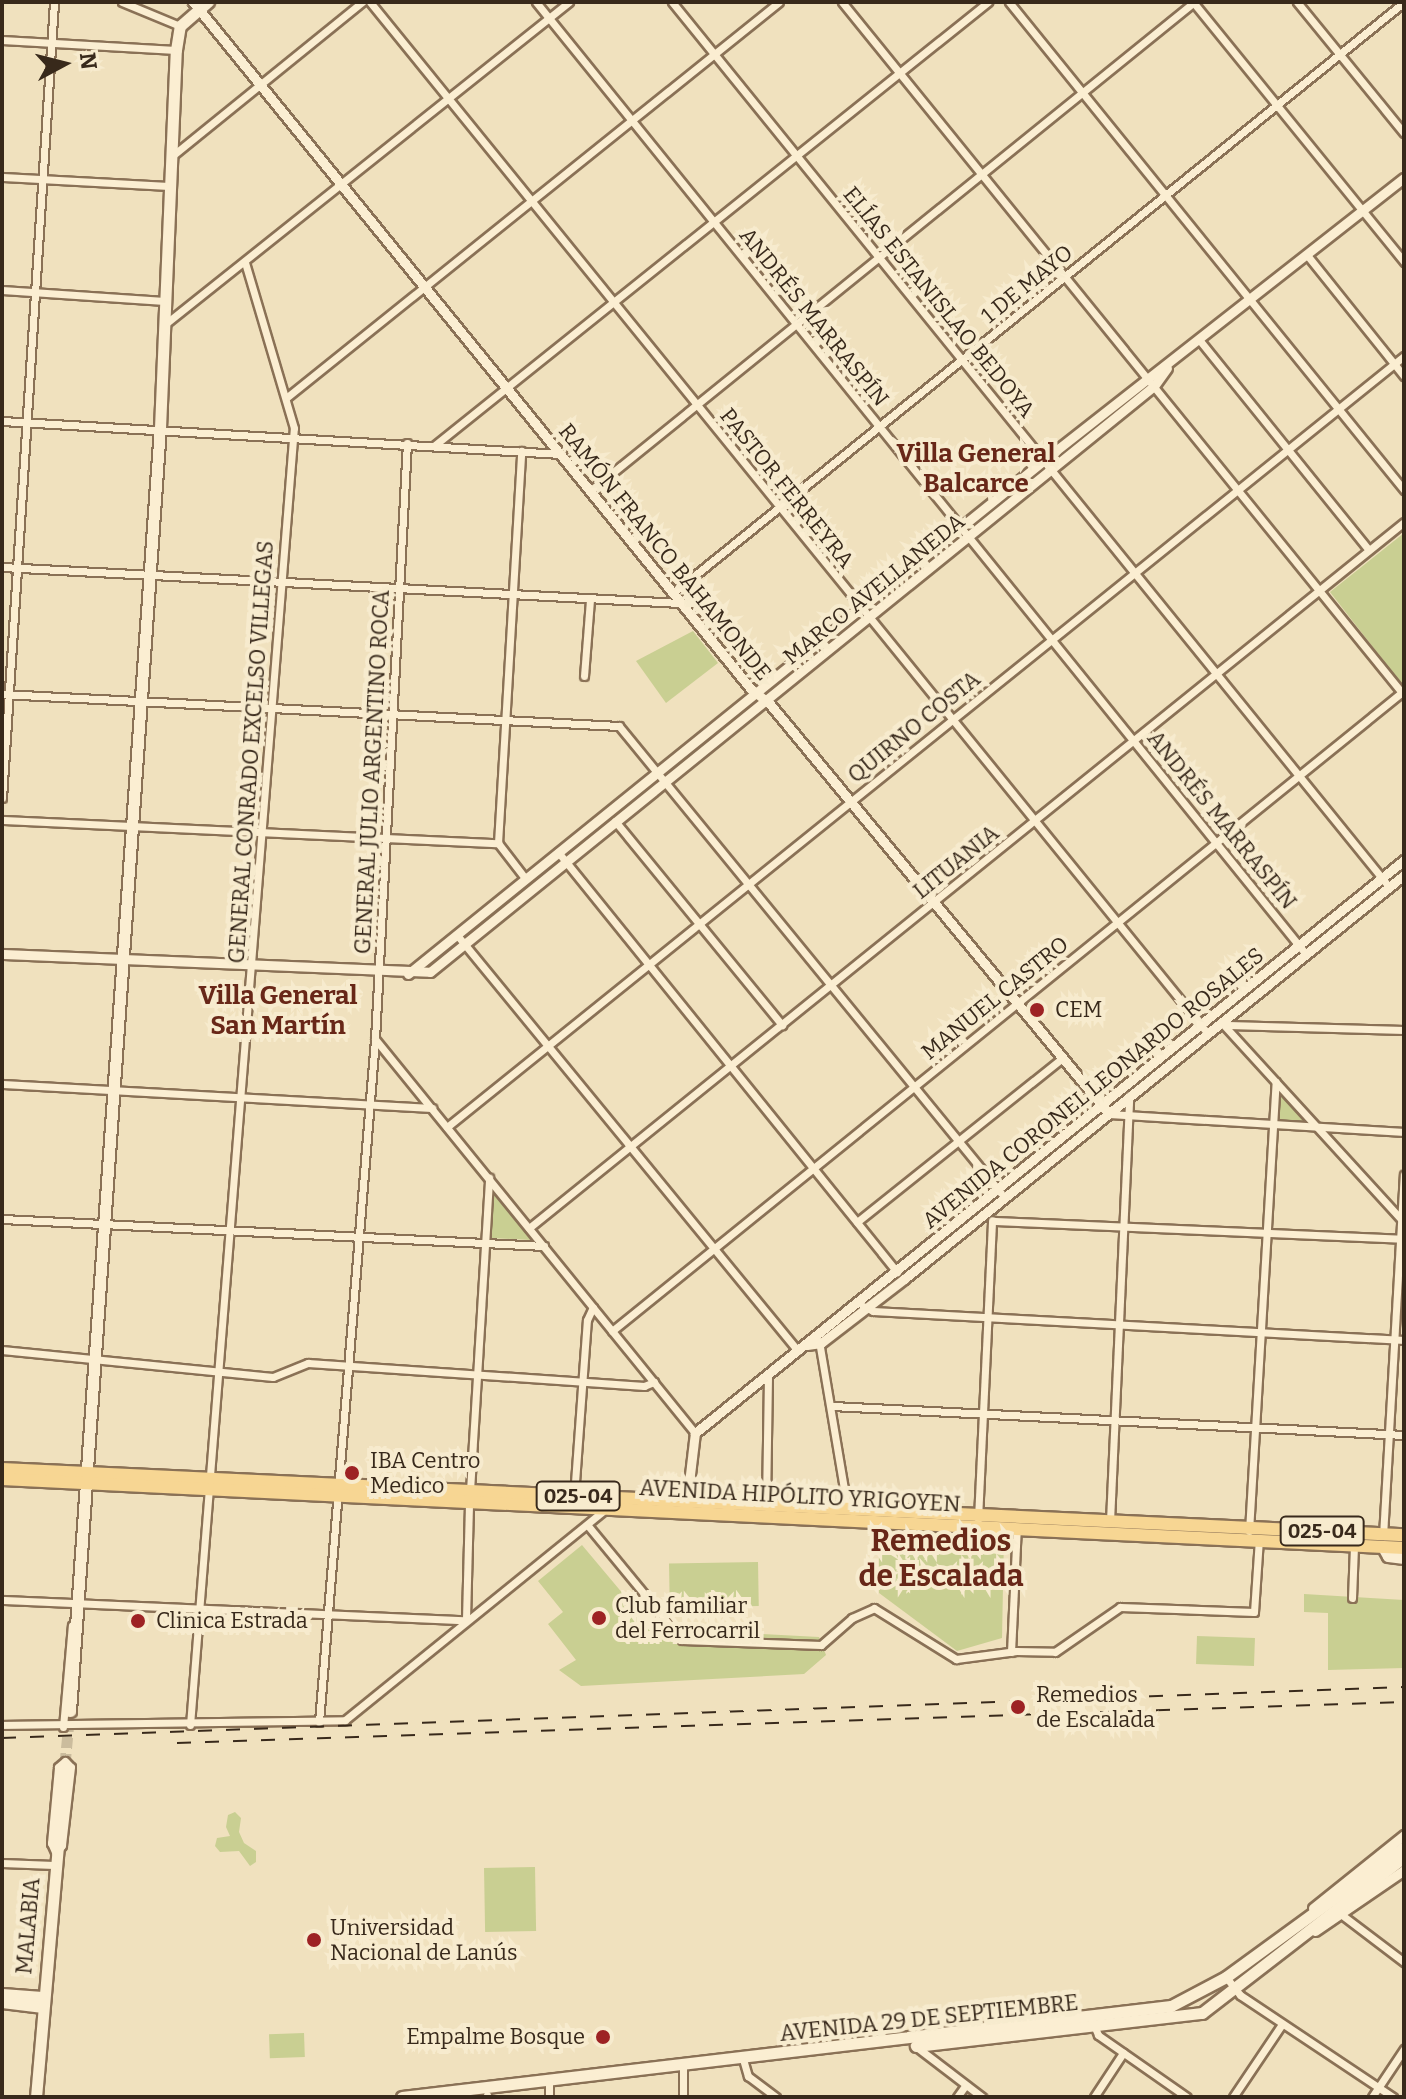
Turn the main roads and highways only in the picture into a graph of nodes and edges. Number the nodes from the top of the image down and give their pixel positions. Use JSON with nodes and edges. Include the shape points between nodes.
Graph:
{"nodes":[{"id":1,"x":200,"y":4,"type":"edge"},
{"id":2,"x":2,"y":1469,"type":"edge"},
{"id":3,"x":84,"y":1478,"type":"junction"},
{"id":4,"x":2,"y":1479,"type":"edge"},
{"id":5,"x":469,"y":1496,"type":"junction"},
{"id":6,"x":686,"y":1506,"type":"junction"},
{"id":7,"x":978,"y":1519,"type":"junction"},
{"id":8,"x":1109,"y":1526,"type":"junction"},
{"id":9,"x":1254,"y":1534,"type":"junction"},
{"id":10,"x":1404,"y":1535,"type":"edge"},
{"id":11,"x":1383,"y":1541,"type":"junction"},
{"id":12,"x":1404,"y":1548,"type":"edge"},
{"id":13,"x":1404,"y":1558,"type":"edge"},
{"id":14,"x":70,"y":1711,"type":"tunnel mouth"},
{"id":15,"x":65,"y":1764,"type":"tunnel mouth"},
{"id":16,"x":1404,"y":1847,"type":"edge"},
{"id":17,"x":1404,"y":1857,"type":"edge"},
{"id":18,"x":1346,"y":1896,"type":"junction"},
{"id":19,"x":2,"y":1994,"type":"edge"},
{"id":20,"x":2,"y":2002,"type":"edge"},
{"id":21,"x":41,"y":2002,"type":"junction"},
{"id":22,"x":1093,"y":2023,"type":"junction"},
{"id":23,"x":549,"y":2089,"type":"edge"},
{"id":24,"x":37,"y":2094,"type":"edge"},
{"id":25,"x":424,"y":2096,"type":"edge"},
{"id":26,"x":487,"y":2096,"type":"edge"},
{"id":27,"x":402,"y":2097,"type":"edge"},
{"id":28,"x":467,"y":2097,"type":"edge"}],
"edges":[{"from":1,"to":3,"type":"main road","via":[[180,26],[176,50],[160,428]]},
{"from":2,"to":3,"type":"main road","name":"AVENIDA HIPÓLITO YRIGOYEN"},
{"from":3,"to":4,"type":"main road","name":"AVENIDA HIPÓLITO YRIGOYEN"},
{"from":3,"to":5,"type":"main road","name":"AVENIDA HIPÓLITO YRIGOYEN","number":"025-04"},
{"from":3,"to":14,"type":"main road"},
{"from":5,"to":6,"type":"main road","name":"AVENIDA HIPÓLITO YRIGOYEN","number":"025-04","via":[[574,1496]]},
{"from":5,"to":6,"type":"main road","name":"AVENIDA HIPÓLITO YRIGOYEN","number":"025-04","via":[[607,1508]]},
{"from":6,"to":7,"type":"main road","name":"AVENIDA HIPÓLITO YRIGOYEN","number":"025-04"},
{"from":6,"to":7,"type":"main road","name":"AVENIDA HIPÓLITO YRIGOYEN","number":"025-04","via":[[847,1507]]},
{"from":7,"to":8,"type":"main road","name":"AVENIDA HIPÓLITO YRIGOYEN","number":"025-04"},
{"from":7,"to":8,"type":"main road","name":"AVENIDA HIPÓLITO YRIGOYEN","number":"025-04","via":[[1017,1527]]},
{"from":8,"to":9,"type":"main road","name":"AVENIDA HIPÓLITO YRIGOYEN","number":"025-04"},
{"from":9,"to":11,"type":"main road","name":"AVENIDA HIPÓLITO YRIGOYEN","number":"025-04"},
{"from":9,"to":11,"type":"main road","name":"AVENIDA HIPÓLITO YRIGOYEN","number":"025-04","via":[[1354,1546]]},
{"from":10,"to":11,"type":"main road","name":"AVENIDA HIPÓLITO YRIGOYEN","number":"025-04"},
{"from":11,"to":12,"type":"main road","name":"AVENIDA HIPÓLITO YRIGOYEN","number":"025-04"},
{"from":11,"to":13,"type":"main road","via":[[1388,1556]]},
{"from":15,"to":21,"type":"main road","name":"MALABIA"},
{"from":16,"to":18,"type":"main road"},
{"from":17,"to":18,"type":"main road"},
{"from":18,"to":22,"type":"main road","name":"AVENIDA 29 DE SEPTIEMBRE","via":[[1179,2005]]},
{"from":18,"to":22,"type":"main road","name":"AVENIDA 29 DE SEPTIEMBRE","via":[[1309,1935],[1202,2013]]},
{"from":19,"to":21,"type":"main road"},
{"from":20,"to":21,"type":"main road"},
{"from":21,"to":24,"type":"main road","name":"MALABIA"},
{"from":22,"to":23,"type":"main road","name":"AVENIDA 29 DE SEPTIEMBRE"},
{"from":23,"to":25,"type":"main road","name":"AVENIDA 29 DE SEPTIEMBRE"},
{"from":23,"to":26,"type":"main road","name":"AVENIDA 29 DE SEPTIEMBRE"},
{"from":25,"to":27,"type":"main road","name":"AVENIDA 29 DE SEPTIEMBRE"},
{"from":26,"to":28,"type":"main road","name":"AVENIDA 29 DE SEPTIEMBRE"}]}
